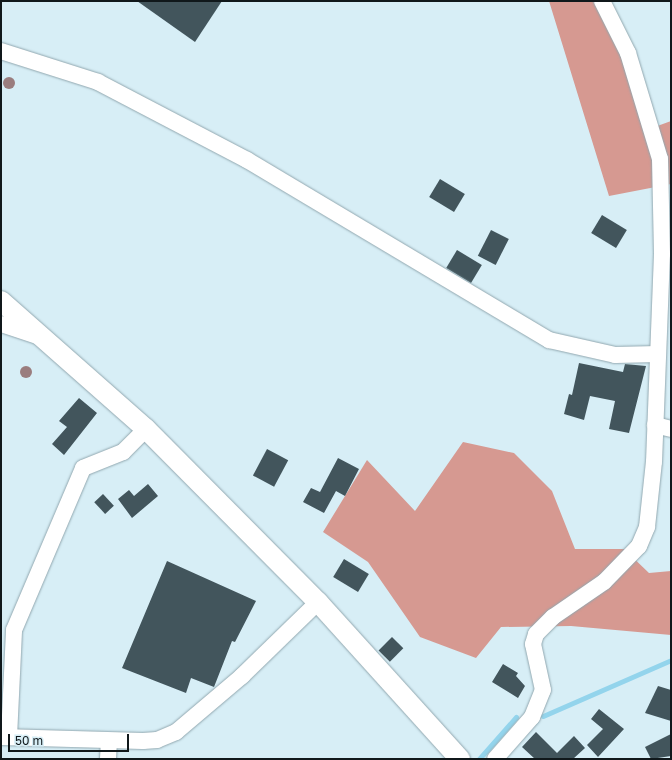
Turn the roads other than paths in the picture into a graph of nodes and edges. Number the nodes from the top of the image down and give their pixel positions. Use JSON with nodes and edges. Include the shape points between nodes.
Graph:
{"nodes":[{"id":1,"x":602,"y":1,"type":"edge"},
{"id":2,"x":1,"y":51,"type":"edge"},
{"id":3,"x":1,"y":301,"type":"edge"},
{"id":4,"x":1,"y":324,"type":"edge"},
{"id":5,"x":47,"y":340,"type":"junction"},
{"id":6,"x":658,"y":354,"type":"junction"},
{"id":7,"x":655,"y":425,"type":"junction"},
{"id":8,"x":146,"y":429,"type":"junction"},
{"id":9,"x":671,"y":429,"type":"edge"},
{"id":10,"x":318,"y":602,"type":"junction"},
{"id":11,"x":5,"y":737,"type":"edge"},
{"id":12,"x":109,"y":741,"type":"junction"},
{"id":13,"x":108,"y":759,"type":"edge"},
{"id":14,"x":460,"y":759,"type":"edge"},
{"id":15,"x":495,"y":759,"type":"edge"}],
"edges":[{"from":1,"to":6,"type":"street","via":[[628,52],[660,159],[662,254]]},
{"from":2,"to":6,"type":"street","via":[[98,82],[240,156],[549,340],[615,355]]},
{"from":3,"to":5,"type":"street"},
{"from":4,"to":5,"type":"street"},
{"from":5,"to":8,"type":"street"},
{"from":6,"to":7,"type":"street"},
{"from":7,"to":9,"type":"street"},
{"from":7,"to":15,"type":"street","via":[[650,509],[647,527],[639,546],[604,582],[553,617],[536,634],[533,644],[543,690],[532,717]]},
{"from":8,"to":10,"type":"street"},
{"from":8,"to":11,"type":"street","via":[[123,452],[82,468],[14,630]]},
{"from":10,"to":12,"type":"street","via":[[242,676],[176,732],[157,740]]},
{"from":10,"to":14,"type":"street"},
{"from":11,"to":12,"type":"street"},
{"from":12,"to":13,"type":"street"}]}
